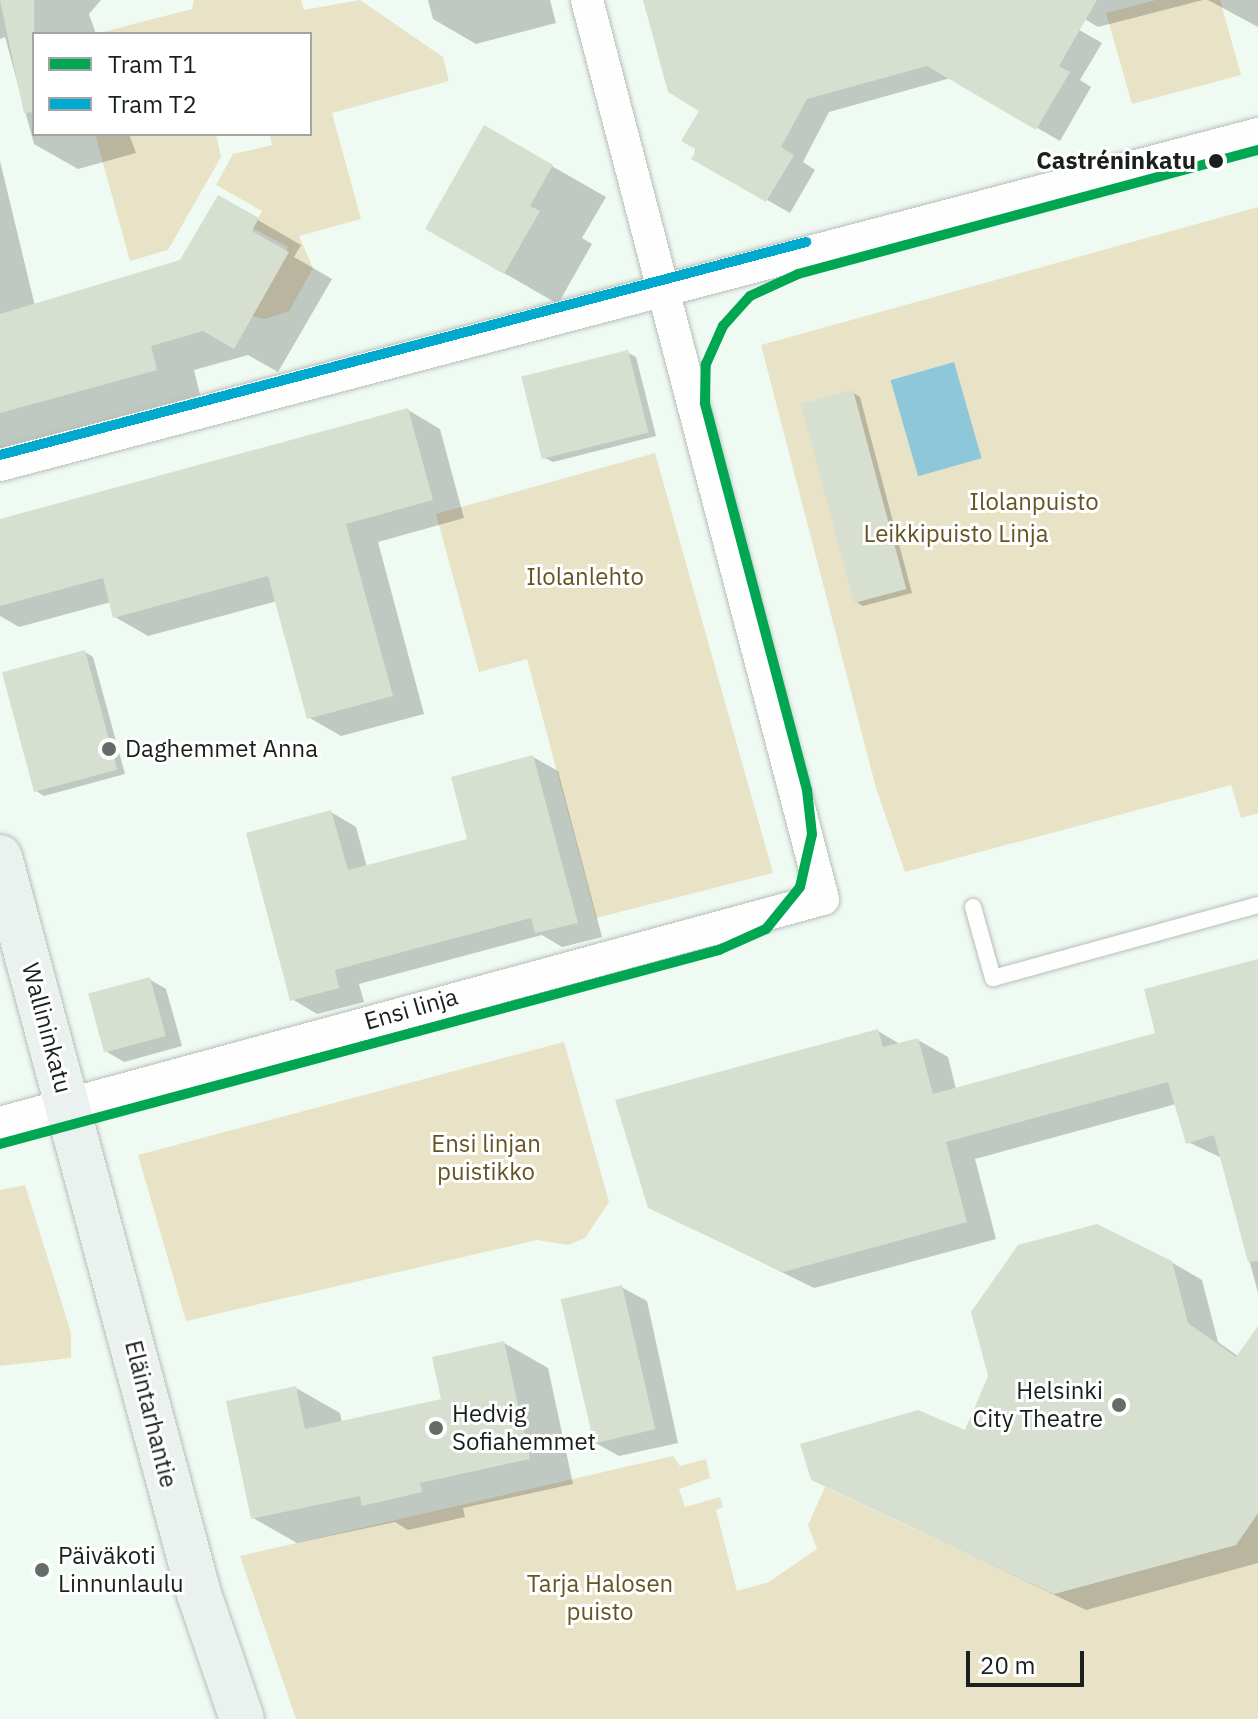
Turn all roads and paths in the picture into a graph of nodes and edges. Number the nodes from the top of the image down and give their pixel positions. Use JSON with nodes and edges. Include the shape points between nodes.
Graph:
{"nodes":[{"id":1,"x":587,"y":0,"type":"edge"},
{"id":2,"x":1258,"y":134,"type":"edge"},
{"id":3,"x":664,"y":289,"type":"junction"},
{"id":4,"x":0,"y":465,"type":"edge"},
{"id":5,"x":0,"y":857,"type":"edge"},
{"id":6,"x":1258,"y":905,"type":"edge"},
{"id":7,"x":973,"y":907,"type":"dead end"},
{"id":8,"x":68,"y":1106,"type":"junction"},
{"id":9,"x":0,"y":1123,"type":"edge"},
{"id":10,"x":242,"y":1719,"type":"edge"}],
"edges":[{"from":1,"to":3,"type":"street"},
{"from":2,"to":3,"type":"street"},
{"from":3,"to":4,"type":"street"},
{"from":3,"to":8,"type":"street","name":"Ensi linja","via":[[823,899]]},
{"from":5,"to":8,"type":"main road","name":"Wallininkatu"},
{"from":6,"to":7,"type":"lane","via":[[993,978]]},
{"from":8,"to":9,"type":"street","name":"Ensi linja"},
{"from":8,"to":10,"type":"main road","name":"Eläintarhantie","via":[[199,1594]]}]}
